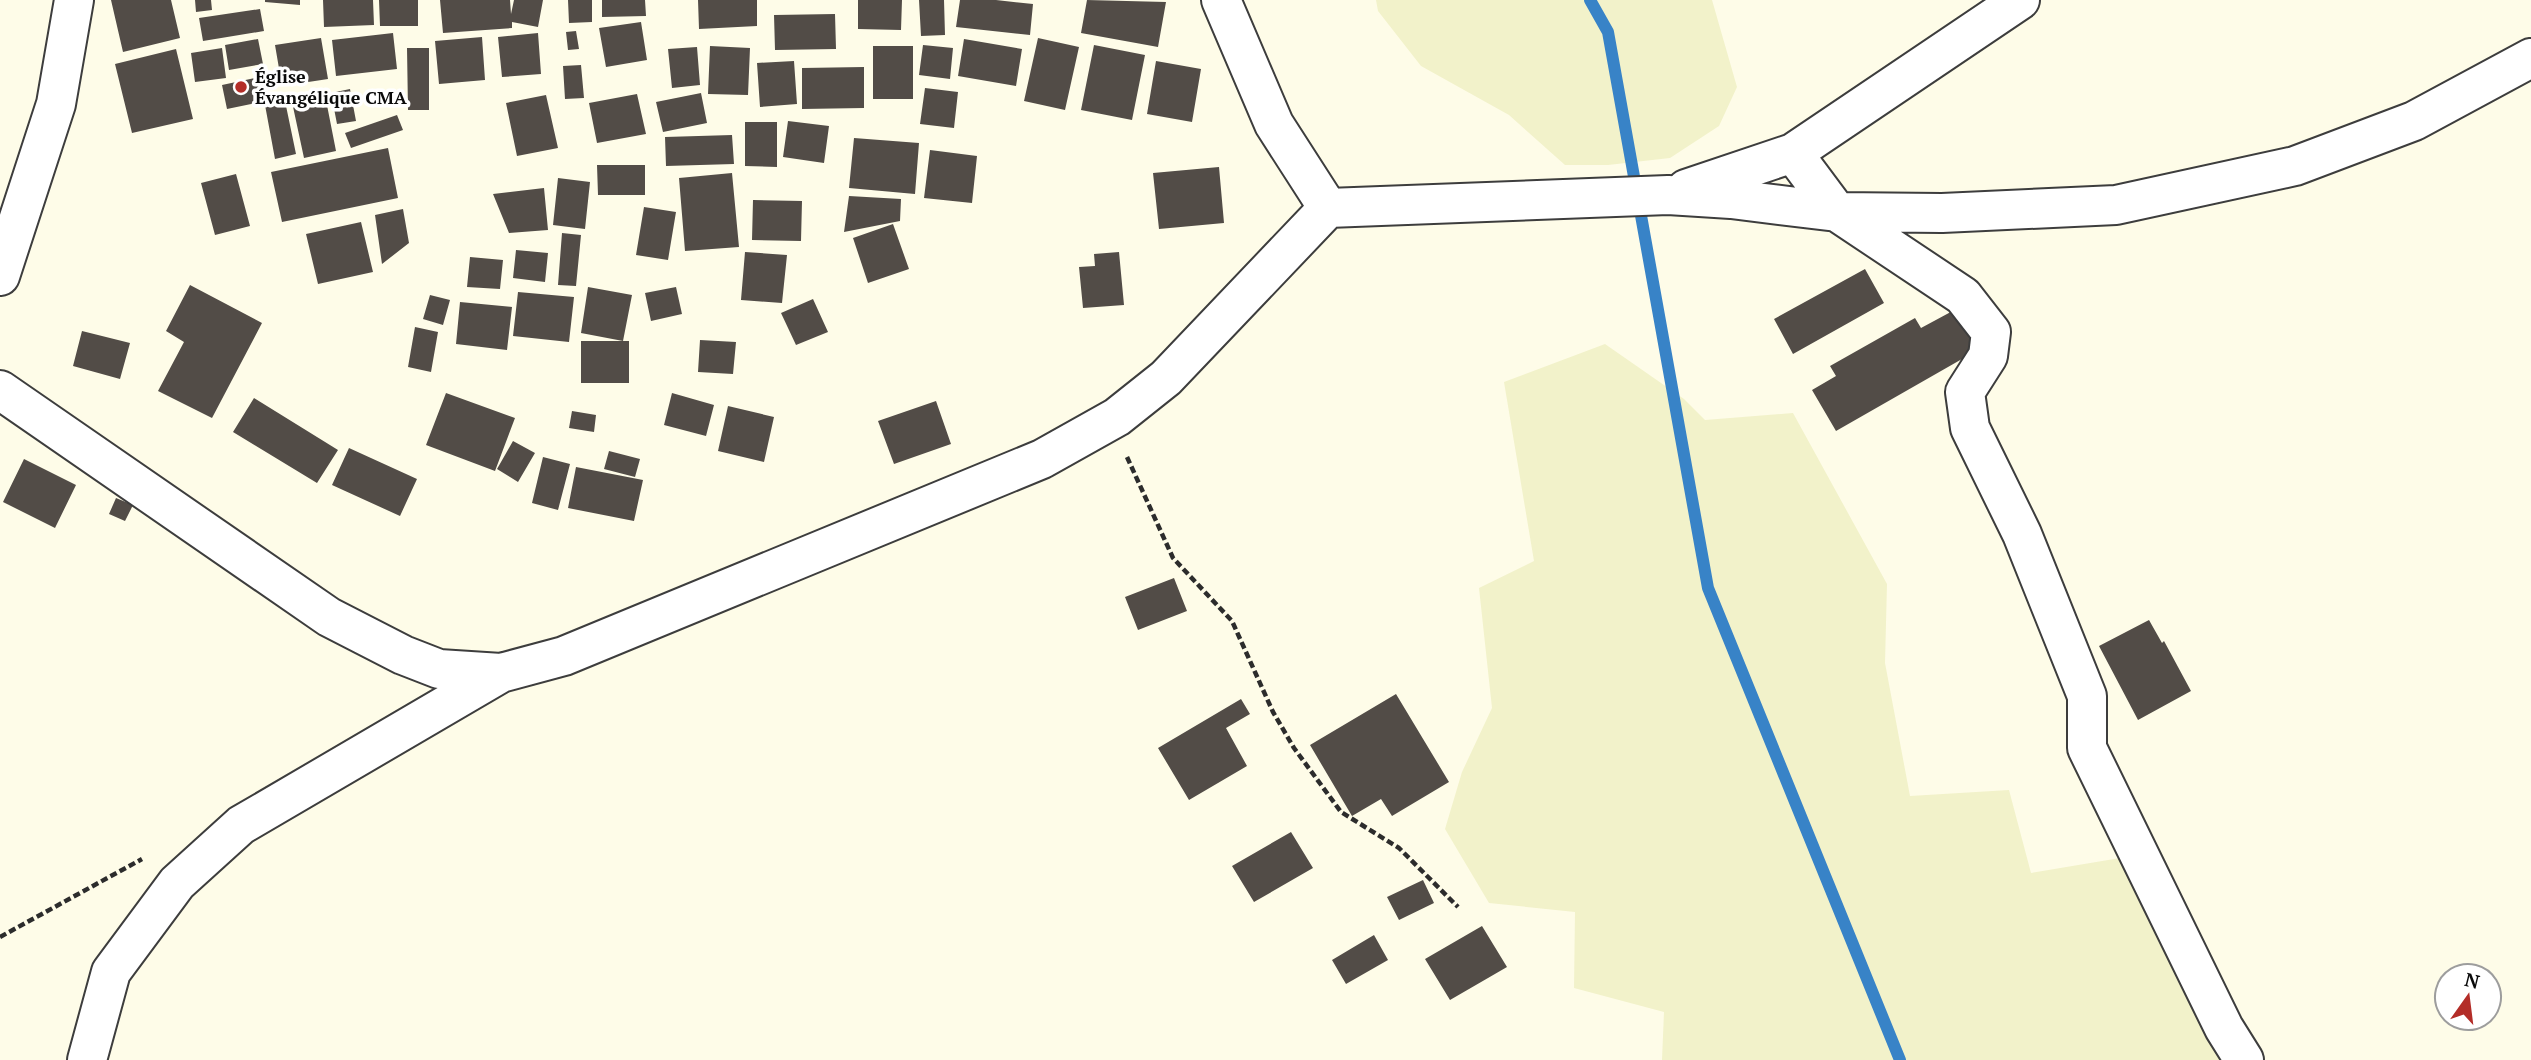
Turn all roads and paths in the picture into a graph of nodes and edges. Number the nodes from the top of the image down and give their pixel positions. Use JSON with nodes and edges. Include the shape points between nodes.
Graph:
{"nodes":[{"id":1,"x":74,"y":0,"type":"edge"},
{"id":2,"x":1221,"y":0,"type":"edge"},
{"id":3,"x":2020,"y":0,"type":"edge"},
{"id":4,"x":2531,"y":58,"type":"edge"},
{"id":5,"x":1793,"y":153,"type":"junction"},
{"id":6,"x":1668,"y":195,"type":"junction"},
{"id":7,"x":1328,"y":208,"type":"junction"},
{"id":8,"x":1837,"y":212,"type":"junction"},
{"id":9,"x":0,"y":276,"type":"edge"},
{"id":10,"x":0,"y":390,"type":"edge"},
{"id":11,"x":1117,"y":417,"type":"junction"},
{"id":12,"x":501,"y":673,"type":"junction"},
{"id":13,"x":153,"y":853,"type":"dead end"},
{"id":14,"x":1458,"y":907,"type":"dead end"},
{"id":15,"x":0,"y":937,"type":"edge"},
{"id":16,"x":87,"y":1060,"type":"edge"},
{"id":17,"x":2244,"y":1060,"type":"edge"}],
"edges":[{"from":1,"to":9,"type":"street","via":[[56,104]]},
{"from":2,"to":7,"type":"street","via":[[1274,124]]},
{"from":3,"to":5,"type":"street"},
{"from":4,"to":8,"type":"street","via":[[2414,121],[2295,166],[2116,205],[1942,213]]},
{"from":5,"to":6,"type":"street"},
{"from":5,"to":8,"type":"street"},
{"from":6,"to":7,"type":"street"},
{"from":6,"to":8,"type":"street"},
{"from":7,"to":11,"type":"street","via":[[1166,378]]},
{"from":8,"to":17,"type":"street","via":[[1962,296],[1991,332],[1988,356],[1965,392],[1970,428],[2022,534],[2087,696],[2087,748]]},
{"from":10,"to":12,"type":"street","via":[[329,617],[439,668]]},
{"from":11,"to":12,"type":"street","via":[[1030,465],[564,656]]},
{"from":11,"to":14,"type":"path","via":[[1125,453],[1173,558],[1232,621],[1294,748],[1341,812],[1399,848]]},
{"from":12,"to":16,"type":"street","via":[[241,825],[177,883],[111,972]]},
{"from":13,"to":15,"type":"path"}]}
